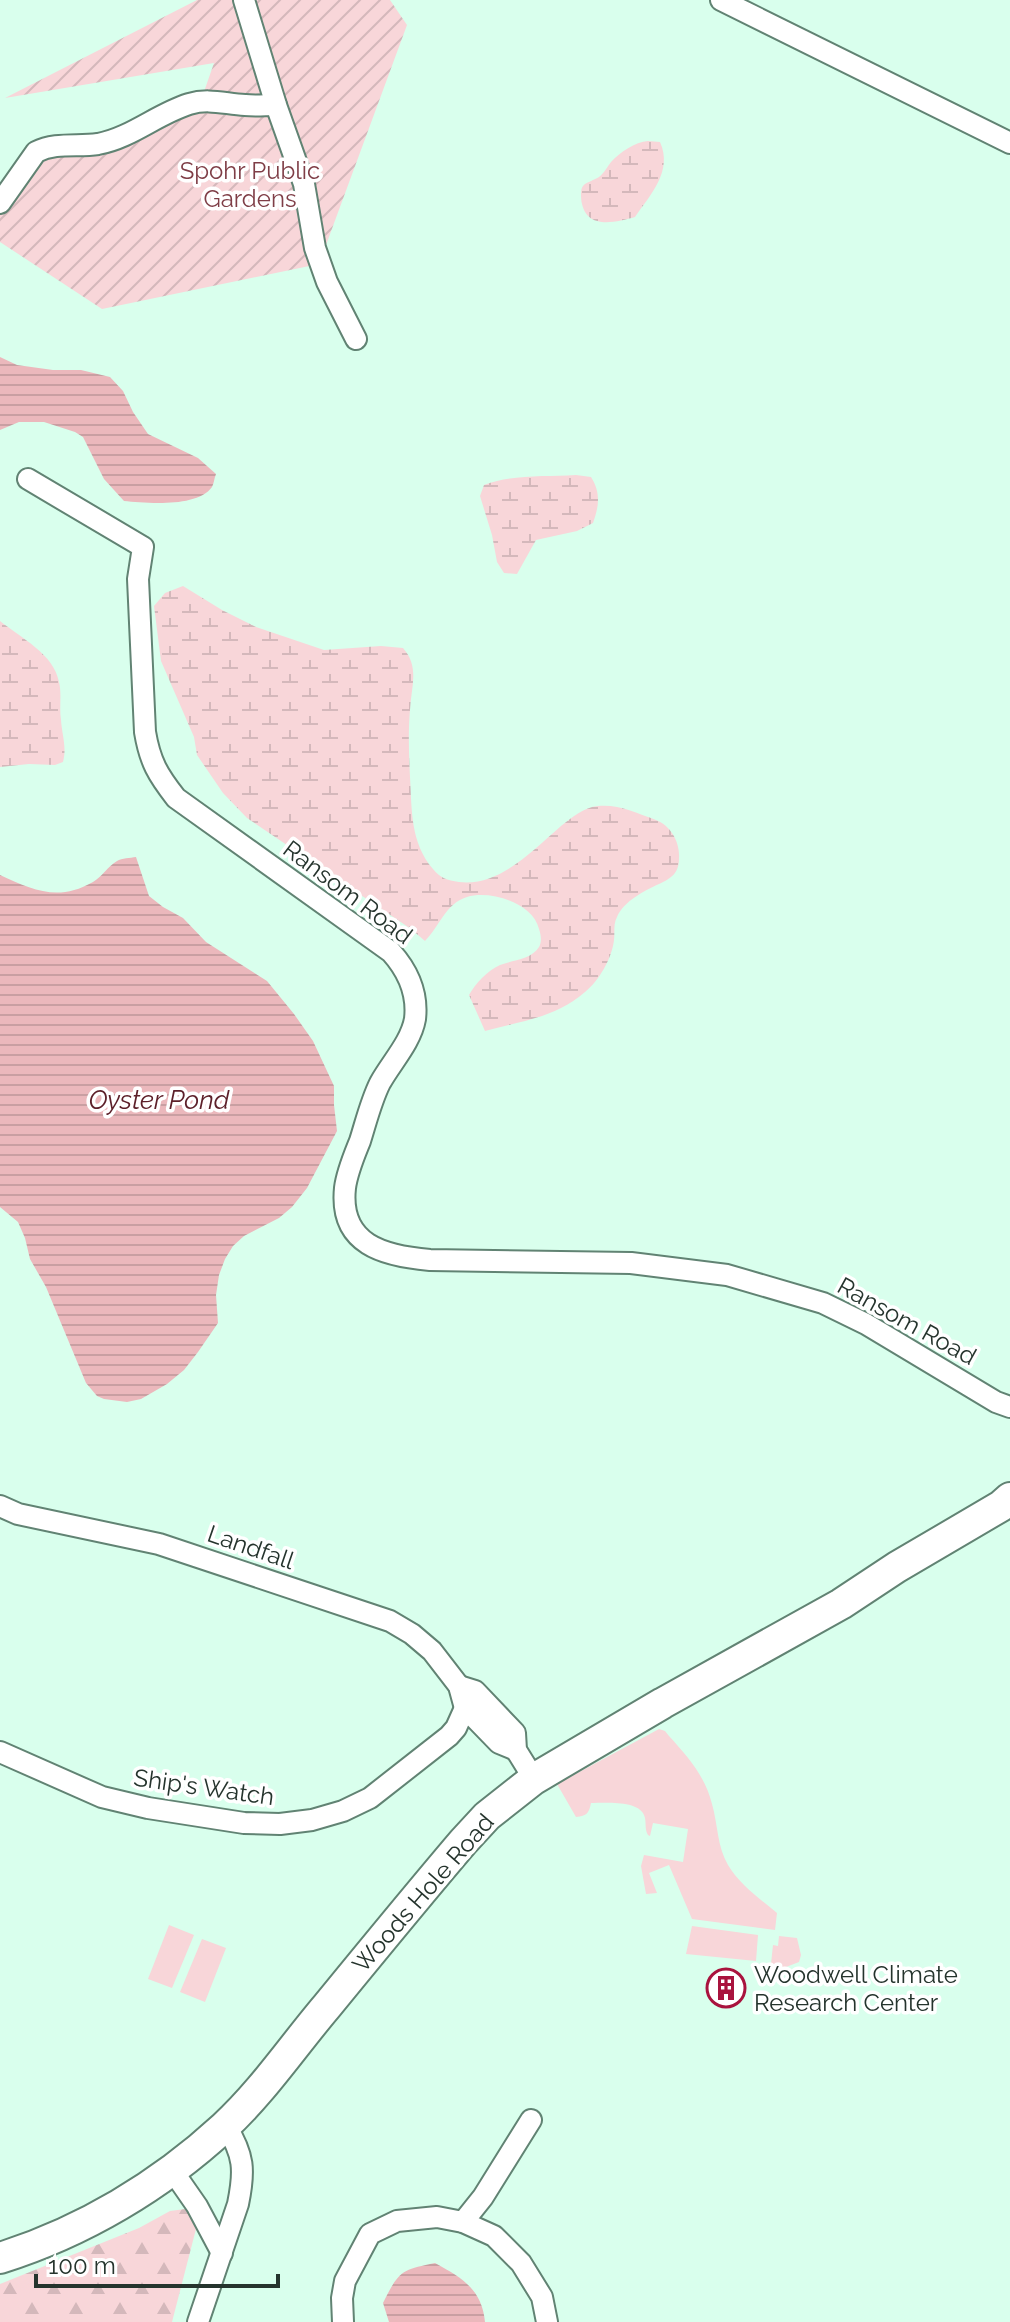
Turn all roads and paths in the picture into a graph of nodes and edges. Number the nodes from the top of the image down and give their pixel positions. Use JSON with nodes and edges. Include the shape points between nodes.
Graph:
{"nodes":[{"id":1,"x":244,"y":0,"type":"edge"},
{"id":2,"x":721,"y":0,"type":"edge"},
{"id":3,"x":276,"y":105,"type":"junction"},
{"id":4,"x":1010,"y":143,"type":"edge"},
{"id":5,"x":0,"y":203,"type":"edge"},
{"id":6,"x":356,"y":339,"type":"dead end"},
{"id":7,"x":28,"y":479,"type":"dead end"},
{"id":8,"x":1010,"y":1407,"type":"edge"},
{"id":9,"x":1010,"y":1498,"type":"edge"},
{"id":10,"x":0,"y":1506,"type":"edge"},
{"id":11,"x":459,"y":1686,"type":"junction"},
{"id":12,"x":465,"y":1708,"type":"junction"},
{"id":13,"x":516,"y":1750,"type":"junction"},
{"id":14,"x":0,"y":1752,"type":"edge"},
{"id":15,"x":534,"y":1779,"type":"junction"},
{"id":16,"x":531,"y":2120,"type":"dead end"},
{"id":17,"x":226,"y":2126,"type":"junction"},
{"id":18,"x":172,"y":2170,"type":"junction"},
{"id":19,"x":463,"y":2222,"type":"junction"},
{"id":20,"x":222,"y":2253,"type":"junction"},
{"id":21,"x":0,"y":2258,"type":"edge"},
{"id":22,"x":198,"y":2322,"type":"edge"},
{"id":23,"x":343,"y":2322,"type":"edge"},
{"id":24,"x":547,"y":2322,"type":"edge"}],
"edges":[{"from":1,"to":3,"type":"street"},
{"from":2,"to":4,"type":"street"},
{"from":3,"to":5,"type":"street","via":[[192,103],[121,137],[45,147]]},
{"from":3,"to":6,"type":"street","via":[[304,184],[315,248]]},
{"from":7,"to":8,"type":"street","name":"Ransom Road","via":[[143,547],[138,579],[145,732],[158,775],[193,811],[391,952],[411,982],[411,1031],[379,1086],[346,1187],[348,1220],[363,1239],[387,1254],[430,1260],[631,1263],[727,1275],[823,1303]]},
{"from":9,"to":15,"type":"highway","name":"Woods Hole Road","via":[[841,1604]]},
{"from":10,"to":11,"type":"street","name":"Landfall","via":[[175,1549],[390,1621],[432,1651]]},
{"from":11,"to":12,"type":"street","name":"Landfall"},
{"from":11,"to":13,"type":"street","name":"Landfall","via":[[475,1691],[515,1733]]},
{"from":12,"to":13,"type":"street","name":"Landfall","via":[[499,1743]]},
{"from":12,"to":14,"type":"street","name":"Ship's Watch","via":[[449,1736],[370,1798],[312,1820],[280,1824],[231,1821],[102,1797]]},
{"from":13,"to":15,"type":"street","name":"Landfall"},
{"from":15,"to":17,"type":"highway","name":"Woods Hole Road","via":[[463,1842]]},
{"from":16,"to":19,"type":"street"},
{"from":17,"to":18,"type":"highway","name":"Woods Hole Road"},
{"from":17,"to":20,"type":"street","via":[[243,2168]]},
{"from":18,"to":20,"type":"street"},
{"from":18,"to":21,"type":"highway","name":"Woods Hole Road","via":[[82,2226]]},
{"from":19,"to":23,"type":"street","via":[[437,2217],[397,2221],[370,2234],[345,2281]]},
{"from":19,"to":24,"type":"street","via":[[494,2236],[521,2263],[542,2297]]},
{"from":20,"to":22,"type":"street"}]}
